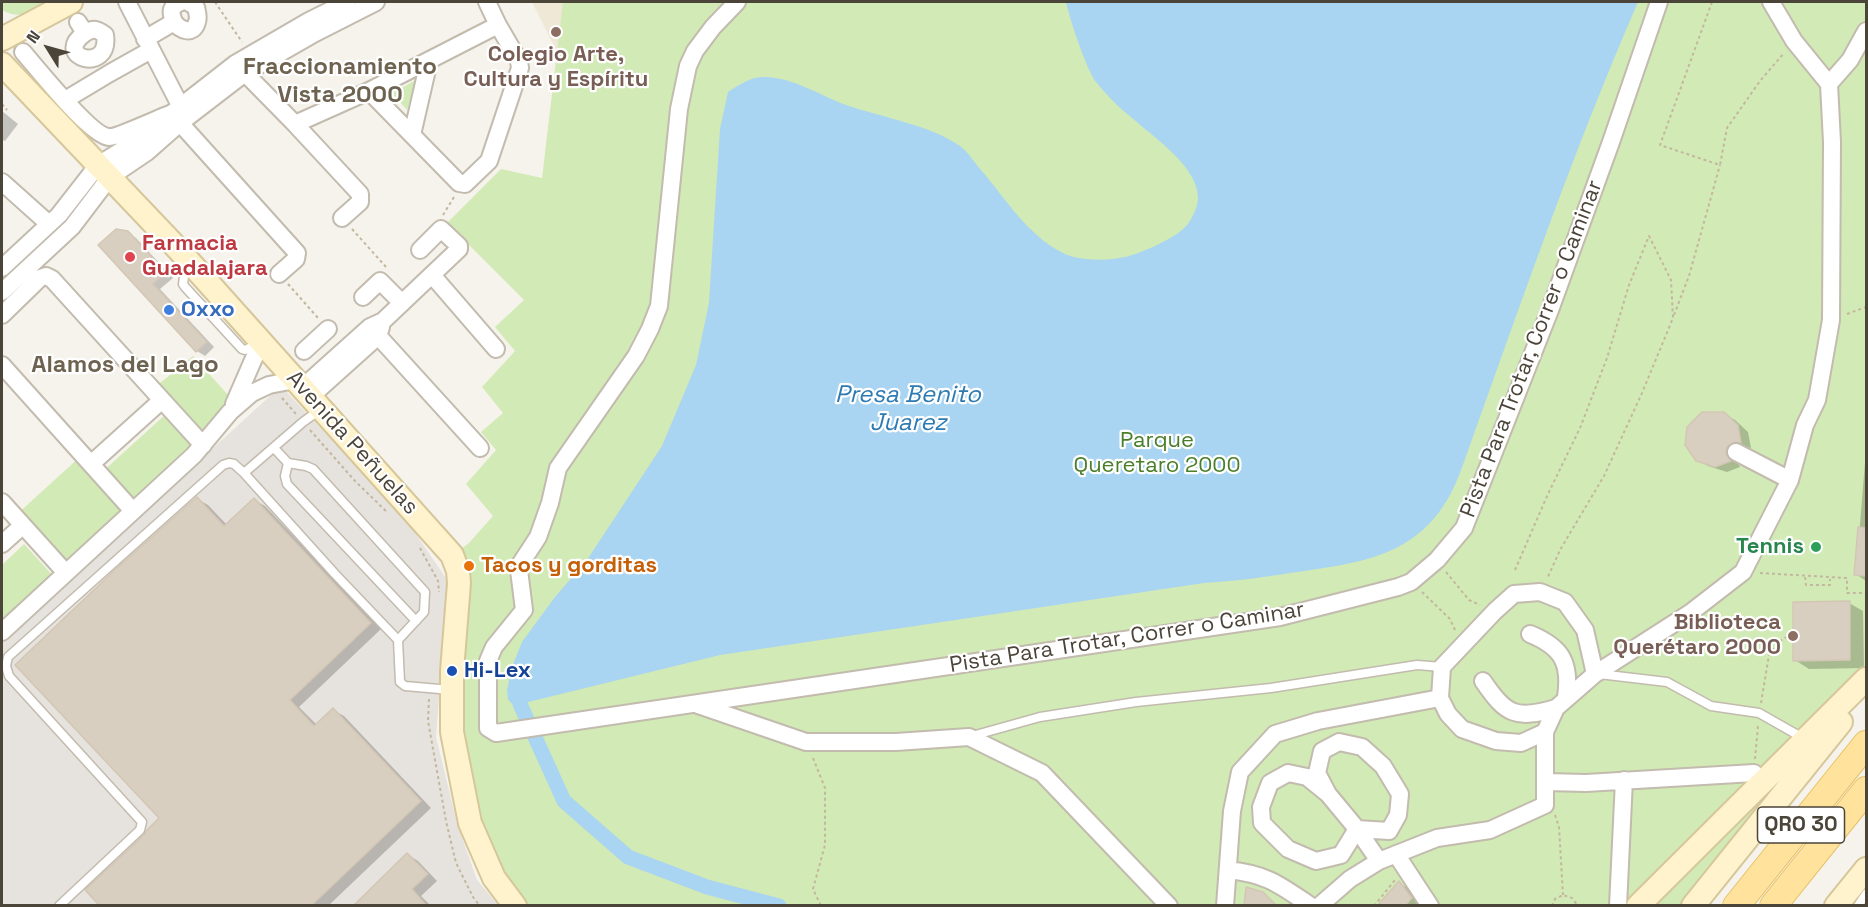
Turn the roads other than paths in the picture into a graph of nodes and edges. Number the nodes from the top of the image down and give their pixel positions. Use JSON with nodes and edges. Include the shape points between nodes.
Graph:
{"nodes":[{"id":1,"x":127,"y":2,"type":"edge"},
{"id":2,"x":181,"y":2,"type":"edge"},
{"id":3,"x":188,"y":2,"type":"edge"},
{"id":4,"x":347,"y":2,"type":"edge"},
{"id":5,"x":376,"y":2,"type":"edge"},
{"id":6,"x":487,"y":2,"type":"edge"},
{"id":7,"x":736,"y":2,"type":"edge"},
{"id":8,"x":1659,"y":2,"type":"edge"},
{"id":9,"x":1771,"y":2,"type":"edge"},
{"id":10,"x":78,"y":19,"type":"edge"},
{"id":11,"x":174,"y":22,"type":"junction"},
{"id":12,"x":498,"y":25,"type":"junction"},
{"id":13,"x":312,"y":27,"type":"junction"},
{"id":14,"x":1866,"y":31,"type":"edge"},
{"id":15,"x":11,"y":36,"type":"edge"},
{"id":16,"x":148,"y":44,"type":"junction"},
{"id":17,"x":429,"y":61,"type":"junction"},
{"id":18,"x":2,"y":64,"type":"edge"},
{"id":19,"x":240,"y":69,"type":"junction"},
{"id":20,"x":110,"y":72,"type":"junction"},
{"id":21,"x":1829,"y":84,"type":"junction"},
{"id":22,"x":369,"y":91,"type":"junction"},
{"id":23,"x":65,"y":100,"type":"junction"},
{"id":24,"x":179,"y":115,"type":"junction"},
{"id":25,"x":295,"y":124,"type":"junction"},
{"id":26,"x":412,"y":135,"type":"junction"},
{"id":27,"x":104,"y":171,"type":"junction"},
{"id":28,"x":2,"y":182,"type":"edge"},
{"id":29,"x":342,"y":218,"type":"road end"},
{"id":30,"x":49,"y":224,"type":"junction"},
{"id":31,"x":420,"y":250,"type":"dead end"},
{"id":32,"x":15,"y":255,"type":"junction"},
{"id":33,"x":2,"y":268,"type":"edge"},
{"id":34,"x":27,"y":269,"type":"junction"},
{"id":35,"x":279,"y":274,"type":"road end"},
{"id":36,"x":432,"y":275,"type":"junction"},
{"id":37,"x":2,"y":292,"type":"edge"},
{"id":38,"x":363,"y":297,"type":"dead end"},
{"id":39,"x":402,"y":303,"type":"junction"},
{"id":40,"x":2,"y":315,"type":"edge"},
{"id":41,"x":377,"y":328,"type":"junction"},
{"id":42,"x":261,"y":342,"type":"junction"},
{"id":43,"x":496,"y":348,"type":"dead end"},
{"id":44,"x":304,"y":351,"type":"dead end"},
{"id":45,"x":341,"y":353,"type":"junction"},
{"id":46,"x":2,"y":365,"type":"edge"},
{"id":47,"x":307,"y":393,"type":"junction"},
{"id":48,"x":162,"y":400,"type":"junction"},
{"id":49,"x":230,"y":412,"type":"junction"},
{"id":50,"x":203,"y":445,"type":"junction"},
{"id":51,"x":480,"y":447,"type":"dead end"},
{"id":52,"x":274,"y":448,"type":"junction"},
{"id":53,"x":1736,"y":452,"type":"dead end"},
{"id":54,"x":92,"y":464,"type":"junction"},
{"id":55,"x":288,"y":464,"type":"junction"},
{"id":56,"x":244,"y":473,"type":"junction"},
{"id":57,"x":1790,"y":480,"type":"junction"},
{"id":58,"x":2,"y":502,"type":"edge"},
{"id":59,"x":133,"y":511,"type":"junction"},
{"id":60,"x":22,"y":526,"type":"junction"},
{"id":61,"x":2,"y":544,"type":"edge"},
{"id":62,"x":66,"y":573,"type":"junction"},
{"id":63,"x":416,"y":621,"type":"junction"},
{"id":64,"x":2,"y":632,"type":"edge"},
{"id":65,"x":1530,"y":634,"type":"dead end"},
{"id":66,"x":398,"y":640,"type":"junction"},
{"id":67,"x":1443,"y":667,"type":"junction"},
{"id":68,"x":1595,"y":674,"type":"junction"},
{"id":69,"x":1866,"y":679,"type":"edge"},
{"id":70,"x":1483,"y":681,"type":"dead end"},
{"id":71,"x":451,"y":690,"type":"junction"},
{"id":72,"x":1866,"y":691,"type":"edge"},
{"id":73,"x":1440,"y":698,"type":"junction"},
{"id":74,"x":694,"y":703,"type":"junction"},
{"id":75,"x":1561,"y":703,"type":"junction"},
{"id":76,"x":1545,"y":732,"type":"junction"},
{"id":77,"x":969,"y":737,"type":"junction"},
{"id":78,"x":1806,"y":740,"type":"junction"},
{"id":79,"x":1866,"y":744,"type":"edge"},
{"id":80,"x":1754,"y":773,"type":"road end"},
{"id":81,"x":1624,"y":780,"type":"junction"},
{"id":82,"x":1546,"y":782,"type":"junction"},
{"id":83,"x":1866,"y":790,"type":"edge"},
{"id":84,"x":1328,"y":794,"type":"junction"},
{"id":85,"x":1357,"y":829,"type":"junction"},
{"id":86,"x":1396,"y":855,"type":"junction"},
{"id":87,"x":1379,"y":861,"type":"junction"},
{"id":88,"x":1866,"y":868,"type":"edge"},
{"id":89,"x":1228,"y":870,"type":"junction"},
{"id":90,"x":1866,"y":894,"type":"edge"},
{"id":91,"x":59,"y":906,"type":"edge"},
{"id":92,"x":515,"y":906,"type":"edge"},
{"id":93,"x":1169,"y":906,"type":"edge"},
{"id":94,"x":1225,"y":906,"type":"edge"},
{"id":95,"x":1311,"y":906,"type":"edge"},
{"id":96,"x":1319,"y":906,"type":"edge"},
{"id":97,"x":1430,"y":906,"type":"edge"},
{"id":98,"x":1618,"y":906,"type":"edge"},
{"id":99,"x":1638,"y":906,"type":"edge"},
{"id":100,"x":1693,"y":906,"type":"edge"},
{"id":101,"x":1736,"y":906,"type":"edge"},
{"id":102,"x":1773,"y":906,"type":"edge"},
{"id":103,"x":1836,"y":906,"type":"edge"},
{"id":104,"x":1858,"y":906,"type":"edge"}],
"edges":[{"from":1,"to":16,"type":"street"},
{"from":2,"to":11,"type":"street","via":[[171,9]]},
{"from":3,"to":11,"type":"street","via":[[196,7],[198,18],[194,28],[183,31]]},
{"from":4,"to":13,"type":"street"},
{"from":5,"to":13,"type":"street"},
{"from":6,"to":12,"type":"street"},
{"from":7,"to":74,"type":"street","name":"Pista Para Trotar, Correr o Caminar","via":[[695,51],[688,66],[679,109],[656,314],[636,356],[558,468],[538,537],[520,566],[525,607],[488,661],[488,728],[496,733]]},
{"from":8,"to":74,"type":"street","name":"Pista Para Trotar, Correr o Caminar","via":[[1550,309],[1464,528],[1437,560],[1411,582],[1280,617]]},
{"from":9,"to":21,"type":"street","via":[[1794,42]]},
{"from":10,"to":15,"type":"street"},
{"from":10,"to":20,"type":"street","via":[[78,38],[74,44],[77,55],[97,57]]},
{"from":11,"to":16,"type":"street"},
{"from":12,"to":17,"type":"street"},
{"from":12,"to":26,"type":"street","via":[[520,68],[489,161],[465,184],[459,183]]},
{"from":13,"to":19,"type":"street"},
{"from":13,"to":19,"type":"street","via":[[250,55]]},
{"from":14,"to":21,"type":"street","via":[[1850,60]]},
{"from":15,"to":23,"type":"street"},
{"from":16,"to":20,"type":"street"},
{"from":16,"to":24,"type":"street"},
{"from":17,"to":22,"type":"street"},
{"from":17,"to":26,"type":"street"},
{"from":18,"to":27,"type":"street","name":"Avenida Peñuelas"},
{"from":19,"to":24,"type":"street"},
{"from":19,"to":25,"type":"street"},
{"from":20,"to":23,"type":"street"},
{"from":21,"to":57,"type":"street","via":[[1831,320],[1817,400],[1805,426]]},
{"from":22,"to":25,"type":"street"},
{"from":22,"to":26,"type":"street"},
{"from":23,"to":24,"type":"street","via":[[91,127],[107,137]]},
{"from":24,"to":27,"type":"street","via":[[135,142]]},
{"from":24,"to":35,"type":"street","via":[[297,253],[296,260]]},
{"from":25,"to":29,"type":"street","via":[[360,194],[360,202]]},
{"from":27,"to":30,"type":"street"},
{"from":27,"to":34,"type":"street","via":[[72,227]]},
{"from":27,"to":42,"type":"street","name":"Avenida Peñuelas"},
{"from":28,"to":30,"type":"street"},
{"from":30,"to":32,"type":"street"},
{"from":31,"to":36,"type":"street","via":[[441,229],[459,247]]},
{"from":32,"to":33,"type":"street"},
{"from":32,"to":34,"type":"street"},
{"from":34,"to":37,"type":"street"},
{"from":36,"to":39,"type":"street"},
{"from":36,"to":43,"type":"street"},
{"from":38,"to":39,"type":"street","via":[[385,276]]},
{"from":39,"to":41,"type":"street"},
{"from":40,"to":48,"type":"street","via":[[40,278],[52,279]]},
{"from":41,"to":45,"type":"street"},
{"from":41,"to":47,"type":"street"},
{"from":41,"to":51,"type":"street"},
{"from":42,"to":47,"type":"street","name":"Avenida Peñuelas"},
{"from":42,"to":49,"type":"street"},
{"from":44,"to":45,"type":"street","via":[[326,332]]},
{"from":45,"to":47,"type":"street"},
{"from":46,"to":54,"type":"street"},
{"from":47,"to":49,"type":"street","via":[[269,385],[252,393]]},
{"from":47,"to":52,"type":"lane","via":[[299,424]]},
{"from":47,"to":71,"type":"street","name":"Avenida Peñuelas","via":[[452,555],[459,583]]},
{"from":48,"to":50,"type":"street"},
{"from":48,"to":54,"type":"street"},
{"from":49,"to":50,"type":"street"},
{"from":50,"to":59,"type":"street"},
{"from":52,"to":55,"type":"lane"},
{"from":52,"to":56,"type":"lane"},
{"from":53,"to":57,"type":"street"},
{"from":54,"to":59,"type":"street"},
{"from":55,"to":63,"type":"lane","via":[[287,484]]},
{"from":55,"to":63,"type":"lane","via":[[313,469],[425,592],[424,612]]},
{"from":56,"to":66,"type":"lane"},
{"from":56,"to":91,"type":"lane","via":[[234,464],[223,465],[8,657],[9,676],[142,822],[140,830]]},
{"from":57,"to":68,"type":"street","via":[[1743,572],[1690,613]]},
{"from":58,"to":60,"type":"street"},
{"from":59,"to":62,"type":"street"},
{"from":60,"to":61,"type":"street"},
{"from":60,"to":62,"type":"street"},
{"from":62,"to":64,"type":"street"},
{"from":63,"to":66,"type":"lane"},
{"from":65,"to":75,"type":"street","via":[[1545,640],[1564,657],[1569,682]]},
{"from":66,"to":71,"type":"lane","via":[[400,682],[405,686]]},
{"from":67,"to":68,"type":"street","via":[[1514,594],[1540,592],[1565,602],[1585,630]]},
{"from":67,"to":73,"type":"street"},
{"from":67,"to":77,"type":"lane","via":[[1417,665],[1270,688],[1136,702],[1040,717]]},
{"from":68,"to":75,"type":"street"},
{"from":68,"to":78,"type":"lane","via":[[1667,682],[1711,706],[1759,713]]},
{"from":69,"to":78,"type":"street"},
{"from":70,"to":75,"type":"street","via":[[1497,701],[1514,713],[1539,713]]},
{"from":71,"to":92,"type":"street","name":"Avenida Peñuelas","via":[[452,732],[470,823],[494,878]]},
{"from":72,"to":100,"type":"street"},
{"from":73,"to":76,"type":"street","via":[[1462,729],[1496,741],[1521,743]]},
{"from":73,"to":89,"type":"street","via":[[1275,734],[1240,772],[1232,811]]},
{"from":74,"to":77,"type":"street","via":[[806,742]]},
{"from":75,"to":76,"type":"street"},
{"from":76,"to":82,"type":"street"},
{"from":77,"to":93,"type":"street","via":[[1042,773]]},
{"from":78,"to":99,"type":"street"},
{"from":79,"to":101,"type":"main road","number":"QRO 30"},
{"from":80,"to":81,"type":"street"},
{"from":81,"to":82,"type":"street"},
{"from":81,"to":98,"type":"street"},
{"from":82,"to":86,"type":"street","via":[[1545,805],[1490,830],[1437,838]]},
{"from":83,"to":102,"type":"main road","number":"QRO 30"},
{"from":84,"to":85,"type":"street"},
{"from":84,"to":85,"type":"street","via":[[1317,773],[1322,751],[1339,742],[1362,747],[1383,766],[1400,794],[1398,815],[1389,831]]},
{"from":84,"to":85,"type":"street","via":[[1307,777],[1288,773],[1270,783],[1261,807],[1262,823],[1288,849],[1316,861],[1341,855]]},
{"from":85,"to":87,"type":"street"},
{"from":86,"to":87,"type":"street"},
{"from":86,"to":97,"type":"street"},
{"from":87,"to":96,"type":"street"},
{"from":88,"to":103,"type":"street"},
{"from":89,"to":94,"type":"street"},
{"from":89,"to":95,"type":"street","via":[[1250,872],[1276,882]]},
{"from":90,"to":104,"type":"lane"}]}
